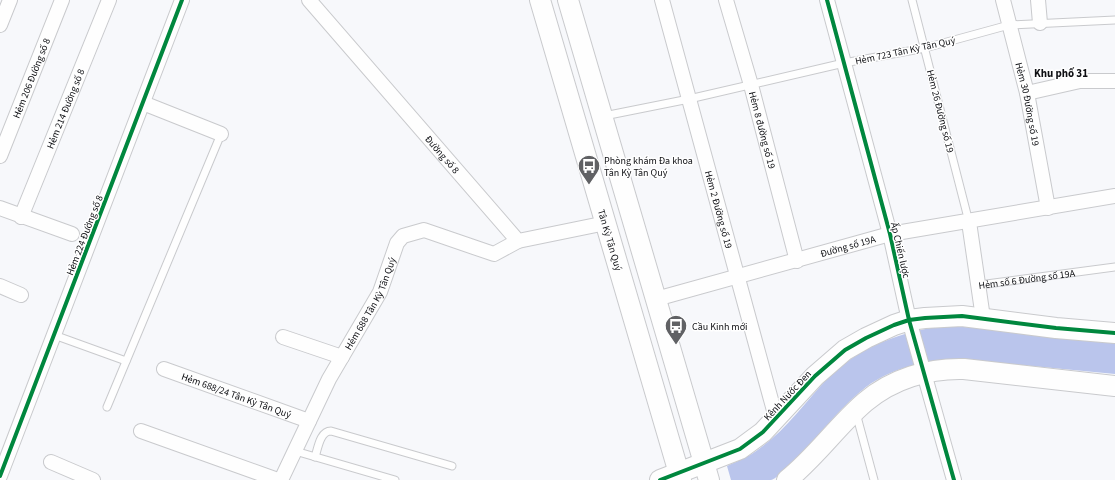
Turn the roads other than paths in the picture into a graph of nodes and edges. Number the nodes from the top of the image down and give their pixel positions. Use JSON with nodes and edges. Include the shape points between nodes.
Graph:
{"nodes":[{"id":1,"x":10,"y":0,"type":"edge"},
{"id":2,"x":62,"y":0,"type":"edge"},
{"id":3,"x":109,"y":0,"type":"edge"},
{"id":4,"x":182,"y":0,"type":"edge"},
{"id":5,"x":308,"y":0,"type":"edge"},
{"id":6,"x":540,"y":0,"type":"edge"},
{"id":7,"x":568,"y":0,"type":"edge"},
{"id":8,"x":662,"y":0,"type":"edge"},
{"id":9,"x":726,"y":0,"type":"edge"},
{"id":10,"x":827,"y":0,"type":"edge"},
{"id":11,"x":912,"y":0,"type":"edge"},
{"id":12,"x":1003,"y":0,"type":"edge"},
{"id":13,"x":1038,"y":0,"type":"edge"},
{"id":14,"x":1115,"y":20,"type":"edge"},
{"id":15,"x":1040,"y":23,"type":"junction"},
{"id":16,"x":0,"y":25,"type":"edge"},
{"id":17,"x":1009,"y":25,"type":"junction"},
{"id":18,"x":925,"y":48,"type":"junction"},
{"id":19,"x":844,"y":63,"type":"junction"},
{"id":20,"x":1115,"y":81,"type":"edge"},
{"id":21,"x":750,"y":85,"type":"junction"},
{"id":22,"x":1027,"y":93,"type":"junction"},
{"id":23,"x":689,"y":100,"type":"junction"},
{"id":24,"x":143,"y":103,"type":"junction"},
{"id":25,"x":602,"y":116,"type":"junction"},
{"id":26,"x":221,"y":134,"type":"joint"},
{"id":27,"x":0,"y":156,"type":"edge"},
{"id":28,"x":1115,"y":196,"type":"edge"},
{"id":29,"x":0,"y":208,"type":"edge"},
{"id":30,"x":1048,"y":208,"type":"junction"},
{"id":31,"x":21,"y":217,"type":"junction"},
{"id":32,"x":606,"y":222,"type":"junction"},
{"id":33,"x":969,"y":222,"type":"junction"},
{"id":34,"x":72,"y":234,"type":"dead end"},
{"id":35,"x":890,"y":234,"type":"junction"},
{"id":36,"x":518,"y":241,"type":"junction"},
{"id":37,"x":796,"y":261,"type":"junction"},
{"id":38,"x":1115,"y":267,"type":"edge"},
{"id":39,"x":738,"y":277,"type":"junction"},
{"id":40,"x":979,"y":285,"type":"junction"},
{"id":41,"x":0,"y":286,"type":"edge"},
{"id":42,"x":21,"y":295,"type":"dead end"},
{"id":43,"x":656,"y":299,"type":"junction"},
{"id":44,"x":983,"y":318,"type":"junction"},
{"id":45,"x":911,"y":326,"type":"junction"},
{"id":46,"x":1115,"y":332,"type":"edge"},
{"id":47,"x":54,"y":335,"type":"junction"},
{"id":48,"x":283,"y":336,"type":"dead end"},
{"id":49,"x":342,"y":357,"type":"junction"},
{"id":50,"x":126,"y":361,"type":"junction"},
{"id":51,"x":164,"y":369,"type":"dead end"},
{"id":52,"x":922,"y":369,"type":"junction"},
{"id":53,"x":1115,"y":386,"type":"edge"},
{"id":54,"x":106,"y":407,"type":"dead end"},
{"id":55,"x":855,"y":411,"type":"junction"},
{"id":56,"x":776,"y":418,"type":"junction"},
{"id":57,"x":309,"y":421,"type":"junction"},
{"id":58,"x":141,"y":431,"type":"dead end"},
{"id":59,"x":295,"y":451,"type":"junction"},
{"id":60,"x":316,"y":457,"type":"junction"},
{"id":61,"x":3,"y":458,"type":"edge"},
{"id":62,"x":51,"y":462,"type":"dead end"},
{"id":63,"x":452,"y":466,"type":"dead end"},
{"id":64,"x":707,"y":472,"type":"edge"},
{"id":65,"x":796,"y":475,"type":"edge"},
{"id":66,"x":0,"y":476,"type":"edge"},
{"id":67,"x":680,"y":476,"type":"edge"},
{"id":68,"x":93,"y":480,"type":"edge"},
{"id":69,"x":279,"y":480,"type":"edge"},
{"id":70,"x":395,"y":480,"type":"edge"},
{"id":71,"x":660,"y":480,"type":"edge"},
{"id":72,"x":874,"y":480,"type":"edge"},
{"id":73,"x":954,"y":480,"type":"edge"}],
"edges":[{"from":1,"to":16,"type":"street"},
{"from":2,"to":27,"type":"street","name":"Hẻm 206 Đường số 8"},
{"from":3,"to":31,"type":"street","name":"Hẻm 214 Đường số 8"},
{"from":4,"to":24,"type":"street","name":"Hẻm 224 Đường số 8"},
{"from":5,"to":36,"type":"street","name":"Đường số 8"},
{"from":6,"to":32,"type":"main road","name":"Tân Kỳ Tân Quý"},
{"from":7,"to":25,"type":"main road"},
{"from":8,"to":23,"type":"street","name":"Hẻm 2 Đường số 19"},
{"from":9,"to":21,"type":"street","name":"Hẻm 8 đường số 19"},
{"from":10,"to":19,"type":"street","name":"Ấp Chiến lược"},
{"from":11,"to":18,"type":"lane","name":"Hẻm 26 Đường số 19"},
{"from":12,"to":17,"type":"street","name":"Hẻm 30 Đường số 19"},
{"from":13,"to":15,"type":"street"},
{"from":14,"to":15,"type":"lane","name":"Hẻm 723 Tân Kỳ Tân Quý"},
{"from":15,"to":17,"type":"lane","name":"Hẻm 723 Tân Kỳ Tân Quý"},
{"from":17,"to":18,"type":"lane","name":"Hẻm 723 Tân Kỳ Tân Quý"},
{"from":17,"to":22,"type":"street","name":"Hẻm 30 Đường số 19"},
{"from":18,"to":19,"type":"lane","name":"Hẻm 723 Tân Kỳ Tân Quý"},
{"from":18,"to":33,"type":"lane","name":"Hẻm 26 Đường số 19"},
{"from":19,"to":21,"type":"lane","name":"Hẻm 723 Tân Kỳ Tân Quý"},
{"from":19,"to":35,"type":"street","name":"Ấp Chiến lược"},
{"from":20,"to":22,"type":"street","via":[[1080,81]]},
{"from":21,"to":23,"type":"lane","name":"Hẻm 723 Tân Kỳ Tân Quý"},
{"from":21,"to":37,"type":"street","name":"Hẻm 8 đường số 19"},
{"from":22,"to":30,"type":"street","name":"Hẻm 30 Đường số 19"},
{"from":23,"to":25,"type":"lane","name":"Hẻm 723 Tân Kỳ Tân Quý"},
{"from":23,"to":39,"type":"street","name":"Hẻm 2 Đường số 19"},
{"from":24,"to":26,"type":"street"},
{"from":24,"to":47,"type":"street","name":"Hẻm 224 Đường số 8"},
{"from":25,"to":43,"type":"main road"},
{"from":26,"to":50,"type":"lane"},
{"from":28,"to":30,"type":"street","name":"Đường số 19A"},
{"from":29,"to":31,"type":"street"},
{"from":30,"to":33,"type":"street","name":"Đường số 19A"},
{"from":31,"to":34,"type":"street"},
{"from":32,"to":36,"type":"street"},
{"from":32,"to":67,"type":"main road","name":"Tân Kỳ Tân Quý"},
{"from":33,"to":35,"type":"street","name":"Đường số 19A"},
{"from":33,"to":40,"type":"street","name":"Hẻm số 6 Đường số 19A"},
{"from":35,"to":37,"type":"street","name":"Đường số 19A"},
{"from":35,"to":45,"type":"street","name":"Ấp Chiến lược"},
{"from":36,"to":49,"type":"street","name":"Hẻm 688 Tân Kỳ Tân Quý","via":[[494,254],[424,230],[403,236],[397,244],[380,292]]},
{"from":37,"to":39,"type":"street","name":"Đường số 19A"},
{"from":38,"to":40,"type":"lane","name":"Hẻm số 6 Đường số 19A"},
{"from":39,"to":43,"type":"street","name":"Đường số 19A"},
{"from":39,"to":56,"type":"street","name":"Hẻm 2 Đường số 19"},
{"from":40,"to":44,"type":"street"},
{"from":41,"to":42,"type":"street"},
{"from":43,"to":64,"type":"main road"},
{"from":44,"to":45,"type":"main road","name":"Kênh Nước Đen","via":[[949,316]]},
{"from":44,"to":46,"type":"main road","name":"Kênh Nước Đen","via":[[1056,328]]},
{"from":45,"to":52,"type":"street","name":"Ấp Chiến lược"},
{"from":45,"to":56,"type":"main road","name":"Kênh Nước Đen","via":[[880,331],[845,350],[815,376]]},
{"from":47,"to":50,"type":"lane"},
{"from":47,"to":61,"type":"street","name":"Hẻm 224 Đường số 8"},
{"from":48,"to":49,"type":"street"},
{"from":49,"to":57,"type":"street","name":"Hẻm 688 Tân Kỳ Tân Quý"},
{"from":50,"to":54,"type":"lane"},
{"from":51,"to":57,"type":"street","name":"Hẻm 688/24 Tân Kỳ Tân Quý"},
{"from":52,"to":53,"type":"main road","via":[[964,369]]},
{"from":52,"to":55,"type":"main road","via":[[885,388]]},
{"from":52,"to":73,"type":"street","name":"Ấp Chiến lược"},
{"from":55,"to":65,"type":"main road"},
{"from":55,"to":72,"type":"lane"},
{"from":56,"to":64,"type":"main road","name":"Kênh Nước Đen","via":[[752,442]]},
{"from":57,"to":59,"type":"street","name":"Hẻm 688 Tân Kỳ Tân Quý"},
{"from":58,"to":69,"type":"street"},
{"from":59,"to":60,"type":"lane"},
{"from":59,"to":69,"type":"street","name":"Hẻm 688 Tân Kỳ Tân Quý"},
{"from":60,"to":63,"type":"lane","via":[[324,433],[331,431]]},
{"from":60,"to":70,"type":"lane"},
{"from":61,"to":66,"type":"street","name":"Hẻm 224 Đường số 8"},
{"from":62,"to":68,"type":"street"},
{"from":64,"to":67,"type":"main road","name":"Kênh Nước Đen"},
{"from":67,"to":71,"type":"main road","name":"Kênh Nước Đen"}]}
